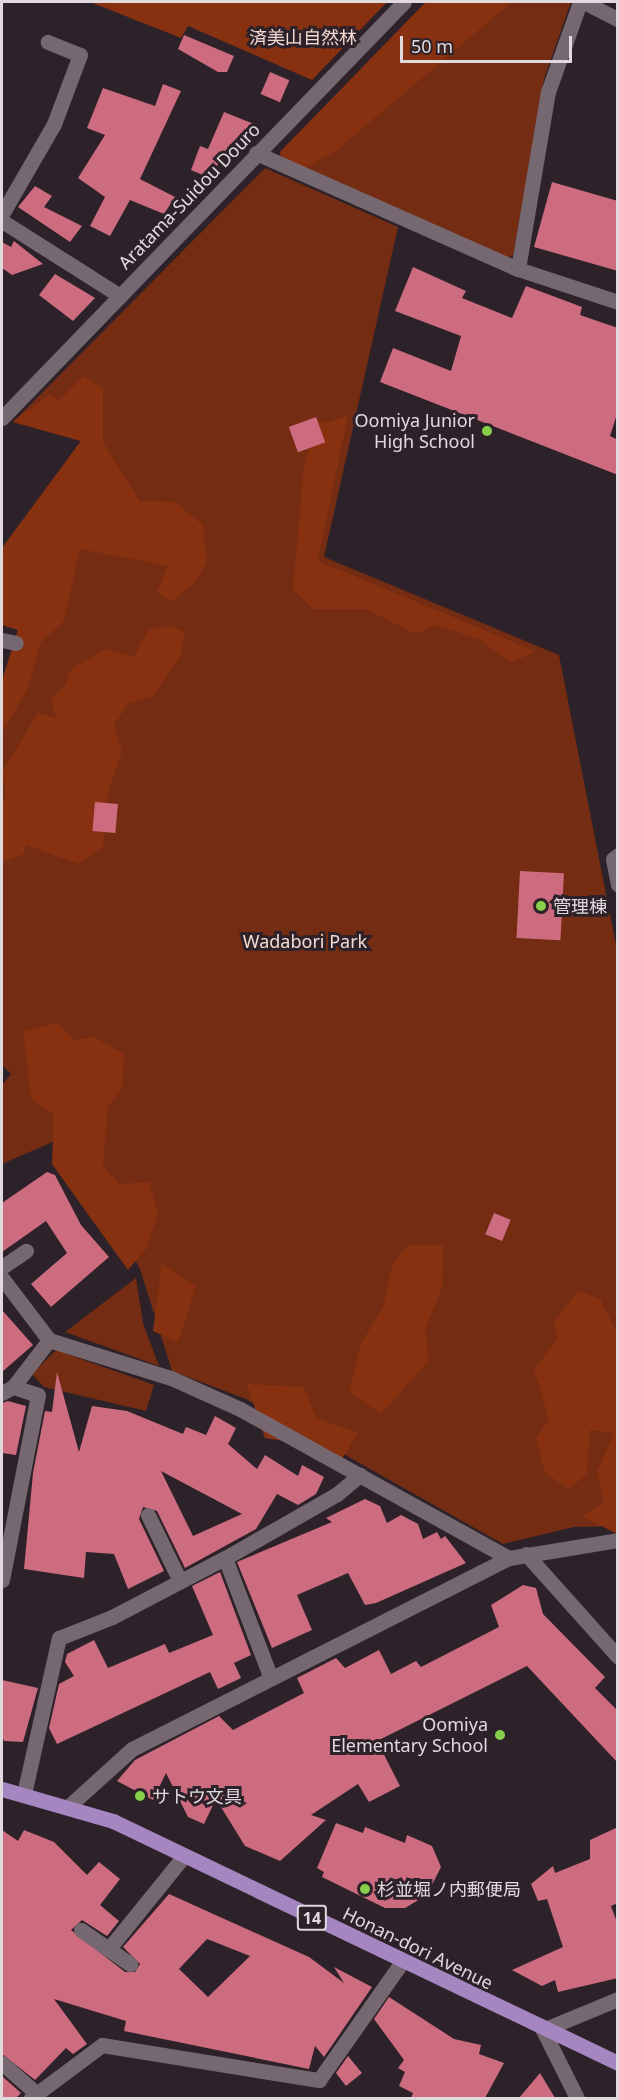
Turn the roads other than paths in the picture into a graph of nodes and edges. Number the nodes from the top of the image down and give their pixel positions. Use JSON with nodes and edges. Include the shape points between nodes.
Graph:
{"nodes":[{"id":1,"x":404,"y":2,"type":"edge"},
{"id":2,"x":582,"y":2,"type":"edge"},
{"id":3,"x":618,"y":19,"type":"edge"},
{"id":4,"x":47,"y":42,"type":"dead end"},
{"id":5,"x":256,"y":153,"type":"junction"},
{"id":6,"x":2,"y":214,"type":"edge"},
{"id":7,"x":2,"y":221,"type":"edge"},
{"id":8,"x":518,"y":268,"type":"junction"},
{"id":9,"x":120,"y":296,"type":"junction"},
{"id":10,"x":618,"y":302,"type":"edge"},
{"id":11,"x":2,"y":418,"type":"edge"},
{"id":12,"x":618,"y":855,"type":"edge"},
{"id":13,"x":618,"y":885,"type":"edge"},
{"id":14,"x":26,"y":1251,"type":"dead end"},
{"id":15,"x":2,"y":1268,"type":"edge"},
{"id":16,"x":2,"y":1278,"type":"edge"},
{"id":17,"x":49,"y":1340,"type":"junction"},
{"id":18,"x":7,"y":1390,"type":"edge"},
{"id":19,"x":360,"y":1475,"type":"junction"},
{"id":20,"x":148,"y":1515,"type":"dead end"},
{"id":21,"x":618,"y":1540,"type":"edge"},
{"id":22,"x":526,"y":1554,"type":"junction"},
{"id":23,"x":225,"y":1558,"type":"junction"},
{"id":24,"x":509,"y":1558,"type":"junction"},
{"id":25,"x":2,"y":1580,"type":"edge"},
{"id":26,"x":180,"y":1581,"type":"junction"},
{"id":27,"x":615,"y":1651,"type":"edge"},
{"id":28,"x":270,"y":1676,"type":"junction"},
{"id":29,"x":2,"y":1789,"type":"edge"},
{"id":30,"x":24,"y":1794,"type":"junction"},
{"id":31,"x":70,"y":1805,"type":"junction"},
{"id":32,"x":184,"y":1856,"type":"junction"},
{"id":33,"x":81,"y":1930,"type":"dead end"},
{"id":34,"x":111,"y":1946,"type":"junction"},
{"id":35,"x":402,"y":1962,"type":"junction"},
{"id":36,"x":130,"y":1964,"type":"dead end"},
{"id":37,"x":618,"y":1999,"type":"edge"},
{"id":38,"x":543,"y":2030,"type":"junction"},
{"id":39,"x":2,"y":2063,"type":"edge"},
{"id":40,"x":618,"y":2063,"type":"edge"},
{"id":41,"x":34,"y":2096,"type":"edge"},
{"id":42,"x":577,"y":2098,"type":"edge"}],
"edges":[{"from":1,"to":5,"type":"street","name":"Aratama-Suidou Douro"},
{"from":2,"to":3,"type":"street"},
{"from":2,"to":8,"type":"street","via":[[548,92]]},
{"from":4,"to":6,"type":"street","via":[[80,55],[54,124]]},
{"from":5,"to":8,"type":"street"},
{"from":5,"to":9,"type":"street","name":"Aratama-Suidou Douro"},
{"from":7,"to":9,"type":"street"},
{"from":8,"to":10,"type":"street"},
{"from":9,"to":11,"type":"street","name":"Aratama-Suidou Douro"},
{"from":12,"to":13,"type":"street","via":[[613,859]]},
{"from":14,"to":15,"type":"street"},
{"from":16,"to":17,"type":"street"},
{"from":17,"to":18,"type":"street"},
{"from":17,"to":19,"type":"street","via":[[171,1378]]},
{"from":18,"to":25,"type":"street","via":[[38,1395]]},
{"from":19,"to":23,"type":"street","via":[[337,1494]]},
{"from":19,"to":24,"type":"street"},
{"from":20,"to":26,"type":"street"},
{"from":21,"to":22,"type":"street"},
{"from":22,"to":24,"type":"street"},
{"from":22,"to":27,"type":"street"},
{"from":23,"to":26,"type":"street"},
{"from":23,"to":28,"type":"street"},
{"from":24,"to":28,"type":"street"},
{"from":26,"to":30,"type":"street","via":[[58,1638]]},
{"from":28,"to":31,"type":"street","via":[[132,1749]]},
{"from":29,"to":30,"type":"main road","name":"Honan-dori Avenue","number":"14"},
{"from":30,"to":31,"type":"main road","name":"Honan-dori Avenue","number":"14"},
{"from":31,"to":32,"type":"main road","name":"Honan-dori Avenue","number":"14"},
{"from":32,"to":34,"type":"street"},
{"from":32,"to":35,"type":"main road","name":"Honan-dori Avenue","number":"14"},
{"from":33,"to":34,"type":"street"},
{"from":34,"to":36,"type":"street"},
{"from":35,"to":38,"type":"main road","name":"Honan-dori Avenue","number":"14"},
{"from":35,"to":41,"type":"street","via":[[320,2080],[102,2045]]},
{"from":37,"to":38,"type":"street"},
{"from":38,"to":40,"type":"main road","name":"Honan-dori Avenue","number":"14"},
{"from":38,"to":42,"type":"street"},
{"from":39,"to":41,"type":"street"}]}
